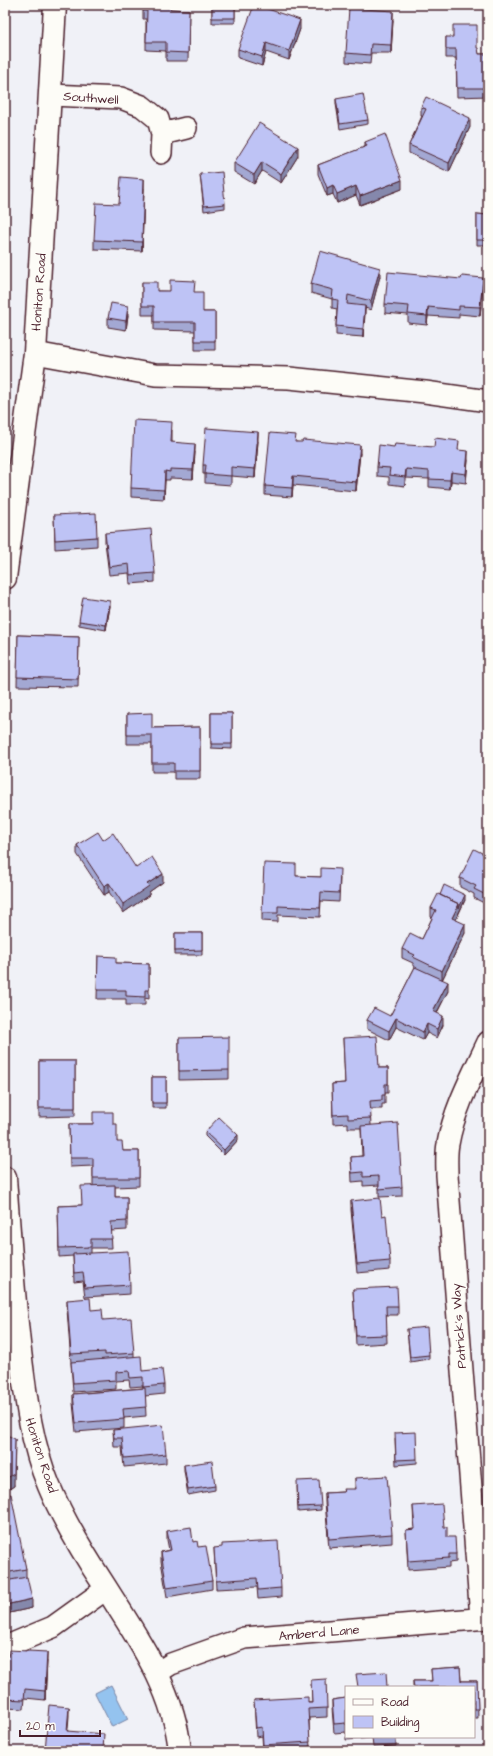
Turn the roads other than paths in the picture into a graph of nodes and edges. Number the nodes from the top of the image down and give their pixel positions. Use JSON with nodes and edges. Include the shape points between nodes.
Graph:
{"nodes":[{"id":1,"x":55,"y":5,"type":"edge"},
{"id":2,"x":50,"y":95,"type":"junction"},
{"id":3,"x":186,"y":128,"type":"dead end"},
{"id":4,"x":35,"y":352,"type":"junction"},
{"id":5,"x":488,"y":401,"type":"edge"},
{"id":6,"x":5,"y":578,"type":"edge"},
{"id":7,"x":488,"y":1042,"type":"edge"},
{"id":8,"x":5,"y":1178,"type":"edge"},
{"id":9,"x":106,"y":1588,"type":"junction"},
{"id":10,"x":484,"y":1618,"type":"edge"},
{"id":11,"x":5,"y":1647,"type":"edge"},
{"id":12,"x":157,"y":1673,"type":"junction"},
{"id":13,"x":180,"y":1751,"type":"edge"}],
"edges":[{"from":1,"to":2,"type":"street","name":"Honiton Road"},
{"from":2,"to":3,"type":"street","name":"Southwell","via":[[121,98],[142,106],[158,119],[161,144]]},
{"from":2,"to":4,"type":"street","name":"Honiton Road"},
{"from":4,"to":5,"type":"street","via":[[155,375],[289,378]]},
{"from":4,"to":6,"type":"street","name":"Honiton Road"},
{"from":7,"to":10,"type":"street","name":"Patrick's Way","via":[[466,1090],[447,1146],[447,1175]]},
{"from":8,"to":9,"type":"street","name":"Honiton Road","via":[[13,1288],[27,1409],[49,1486],[75,1538]]},
{"from":9,"to":11,"type":"street","via":[[53,1627]]},
{"from":9,"to":12,"type":"street","name":"Honiton Road"},
{"from":10,"to":12,"type":"street","name":"Amberd Lane","via":[[244,1638],[171,1664]]},
{"from":12,"to":13,"type":"street","name":"Honiton Road","via":[[172,1714]]}]}
